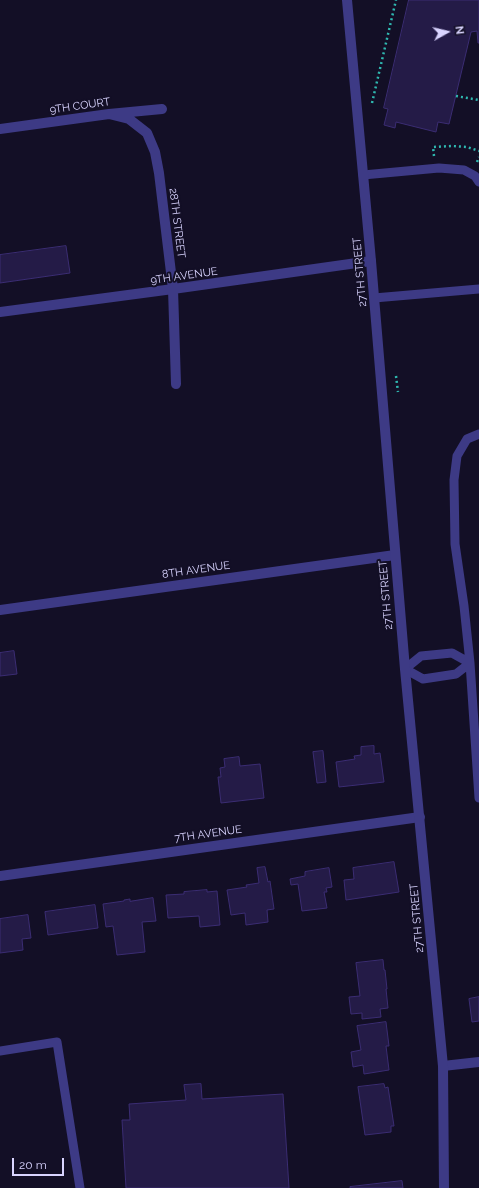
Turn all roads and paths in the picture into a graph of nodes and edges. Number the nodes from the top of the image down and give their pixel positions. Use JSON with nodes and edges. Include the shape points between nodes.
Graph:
{"nodes":[{"id":1,"x":347,"y":0,"type":"edge"},
{"id":2,"x":396,"y":0,"type":"edge"},
{"id":3,"x":456,"y":96,"type":"dead end"},
{"id":4,"x":479,"y":100,"type":"edge"},
{"id":5,"x":372,"y":102,"type":"dead end"},
{"id":6,"x":162,"y":109,"type":"dead end"},
{"id":7,"x":109,"y":114,"type":"junction"},
{"id":8,"x":0,"y":129,"type":"edge"},
{"id":9,"x":479,"y":151,"type":"edge"},
{"id":10,"x":435,"y":168,"type":"junction"},
{"id":11,"x":363,"y":175,"type":"junction"},
{"id":12,"x":479,"y":182,"type":"edge"},
{"id":13,"x":371,"y":262,"type":"junction"},
{"id":14,"x":174,"y":289,"type":"junction"},
{"id":15,"x":479,"y":289,"type":"edge"},
{"id":16,"x":374,"y":298,"type":"junction"},
{"id":17,"x":0,"y":312,"type":"edge"},
{"id":18,"x":176,"y":384,"type":"dead end"},
{"id":19,"x":479,"y":434,"type":"edge"},
{"id":20,"x":395,"y":554,"type":"junction"},
{"id":21,"x":0,"y":610,"type":"edge"},
{"id":22,"x":470,"y":663,"type":"junction"},
{"id":23,"x":405,"y":669,"type":"junction"},
{"id":24,"x":479,"y":798,"type":"edge"},
{"id":25,"x":420,"y":817,"type":"junction"},
{"id":26,"x":0,"y":876,"type":"edge"},
{"id":27,"x":0,"y":1051,"type":"edge"},
{"id":28,"x":479,"y":1062,"type":"edge"},
{"id":29,"x":443,"y":1066,"type":"junction"},
{"id":30,"x":80,"y":1188,"type":"edge"},
{"id":31,"x":444,"y":1188,"type":"edge"}],
"edges":[{"from":1,"to":11,"type":"street","name":"27TH STREET"},
{"from":2,"to":5,"type":"path"},
{"from":3,"to":4,"type":"path"},
{"from":6,"to":7,"type":"street","name":"9TH COURT"},
{"from":7,"to":8,"type":"street","name":"9TH COURT"},
{"from":7,"to":14,"type":"street","name":"28TH STREET","via":[[129,119],[146,133],[155,152]]},
{"from":9,"to":10,"type":"path","via":[[467,147],[433,147]]},
{"from":10,"to":11,"type":"lane"},
{"from":10,"to":12,"type":"lane","via":[[464,170],[475,176]]},
{"from":11,"to":13,"type":"street","name":"27TH STREET"},
{"from":13,"to":14,"type":"street","name":"9TH AVENUE"},
{"from":13,"to":16,"type":"street","name":"27TH STREET"},
{"from":14,"to":17,"type":"street","name":"9TH AVENUE"},
{"from":14,"to":18,"type":"street","name":"28TH STREET"},
{"from":15,"to":16,"type":"lane"},
{"from":16,"to":20,"type":"street","name":"27TH STREET"},
{"from":19,"to":22,"type":"lane","via":[[467,439],[457,456],[454,480],[455,544]]},
{"from":20,"to":21,"type":"street","name":"8TH AVENUE"},
{"from":20,"to":23,"type":"street","name":"27TH STREET"},
{"from":22,"to":23,"type":"lane","via":[[456,674],[423,679]]},
{"from":22,"to":23,"type":"lane","via":[[452,653],[421,656]]},
{"from":22,"to":24,"type":"lane"},
{"from":23,"to":25,"type":"street","name":"27TH STREET"},
{"from":25,"to":26,"type":"street","name":"7TH AVENUE"},
{"from":25,"to":29,"type":"street","name":"27TH STREET"},
{"from":27,"to":30,"type":"lane","via":[[57,1042]]},
{"from":28,"to":29,"type":"street"},
{"from":29,"to":31,"type":"street","name":"27TH STREET"}]}
